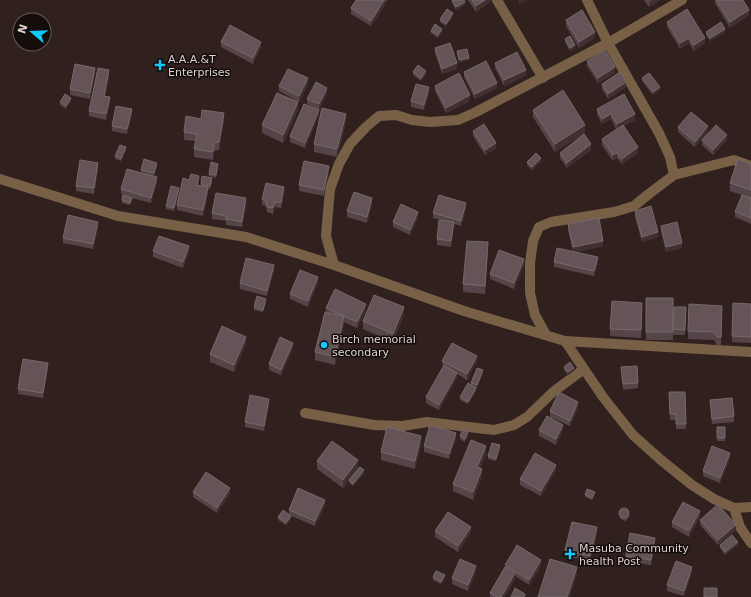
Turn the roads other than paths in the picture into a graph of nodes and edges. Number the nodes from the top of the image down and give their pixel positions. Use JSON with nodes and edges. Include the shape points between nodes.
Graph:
{"nodes":[{"id":1,"x":497,"y":0,"type":"edge"},
{"id":2,"x":587,"y":0,"type":"edge"},
{"id":3,"x":682,"y":0,"type":"edge"},
{"id":4,"x":608,"y":43,"type":"junction"},
{"id":5,"x":543,"y":78,"type":"junction"},
{"id":6,"x":751,"y":166,"type":"edge"},
{"id":7,"x":674,"y":175,"type":"junction"},
{"id":8,"x":0,"y":179,"type":"edge"},
{"id":9,"x":334,"y":265,"type":"junction"},
{"id":10,"x":546,"y":335,"type":"junction"},
{"id":11,"x":565,"y":341,"type":"junction"},
{"id":12,"x":751,"y":352,"type":"edge"},
{"id":13,"x":584,"y":368,"type":"junction"},
{"id":14,"x":305,"y":413,"type":"dead end"},
{"id":15,"x":751,"y":507,"type":"edge"},
{"id":16,"x":734,"y":508,"type":"junction"},
{"id":17,"x":751,"y":543,"type":"edge"}],
"edges":[{"from":1,"to":5,"type":"street"},
{"from":2,"to":4,"type":"street"},
{"from":3,"to":4,"type":"street"},
{"from":4,"to":5,"type":"street"},
{"from":4,"to":7,"type":"street","via":[[659,133],[670,157]]},
{"from":5,"to":9,"type":"street","via":[[458,120],[430,122],[396,115],[379,116],[366,127],[350,144],[330,189],[326,236]]},
{"from":6,"to":7,"type":"street","via":[[734,160]]},
{"from":7,"to":10,"type":"street","via":[[634,206],[614,212],[550,222],[539,227],[533,241],[530,293],[535,315]]},
{"from":8,"to":9,"type":"street","via":[[118,216],[246,237]]},
{"from":9,"to":10,"type":"street","via":[[464,311]]},
{"from":10,"to":11,"type":"street"},
{"from":11,"to":12,"type":"street"},
{"from":11,"to":13,"type":"street"},
{"from":13,"to":14,"type":"street","via":[[553,392],[527,418],[514,425],[494,430],[427,422],[403,426],[374,425]]},
{"from":13,"to":16,"type":"street","via":[[633,435],[692,485]]},
{"from":15,"to":16,"type":"street"},
{"from":16,"to":17,"type":"street","via":[[740,528]]}]}
